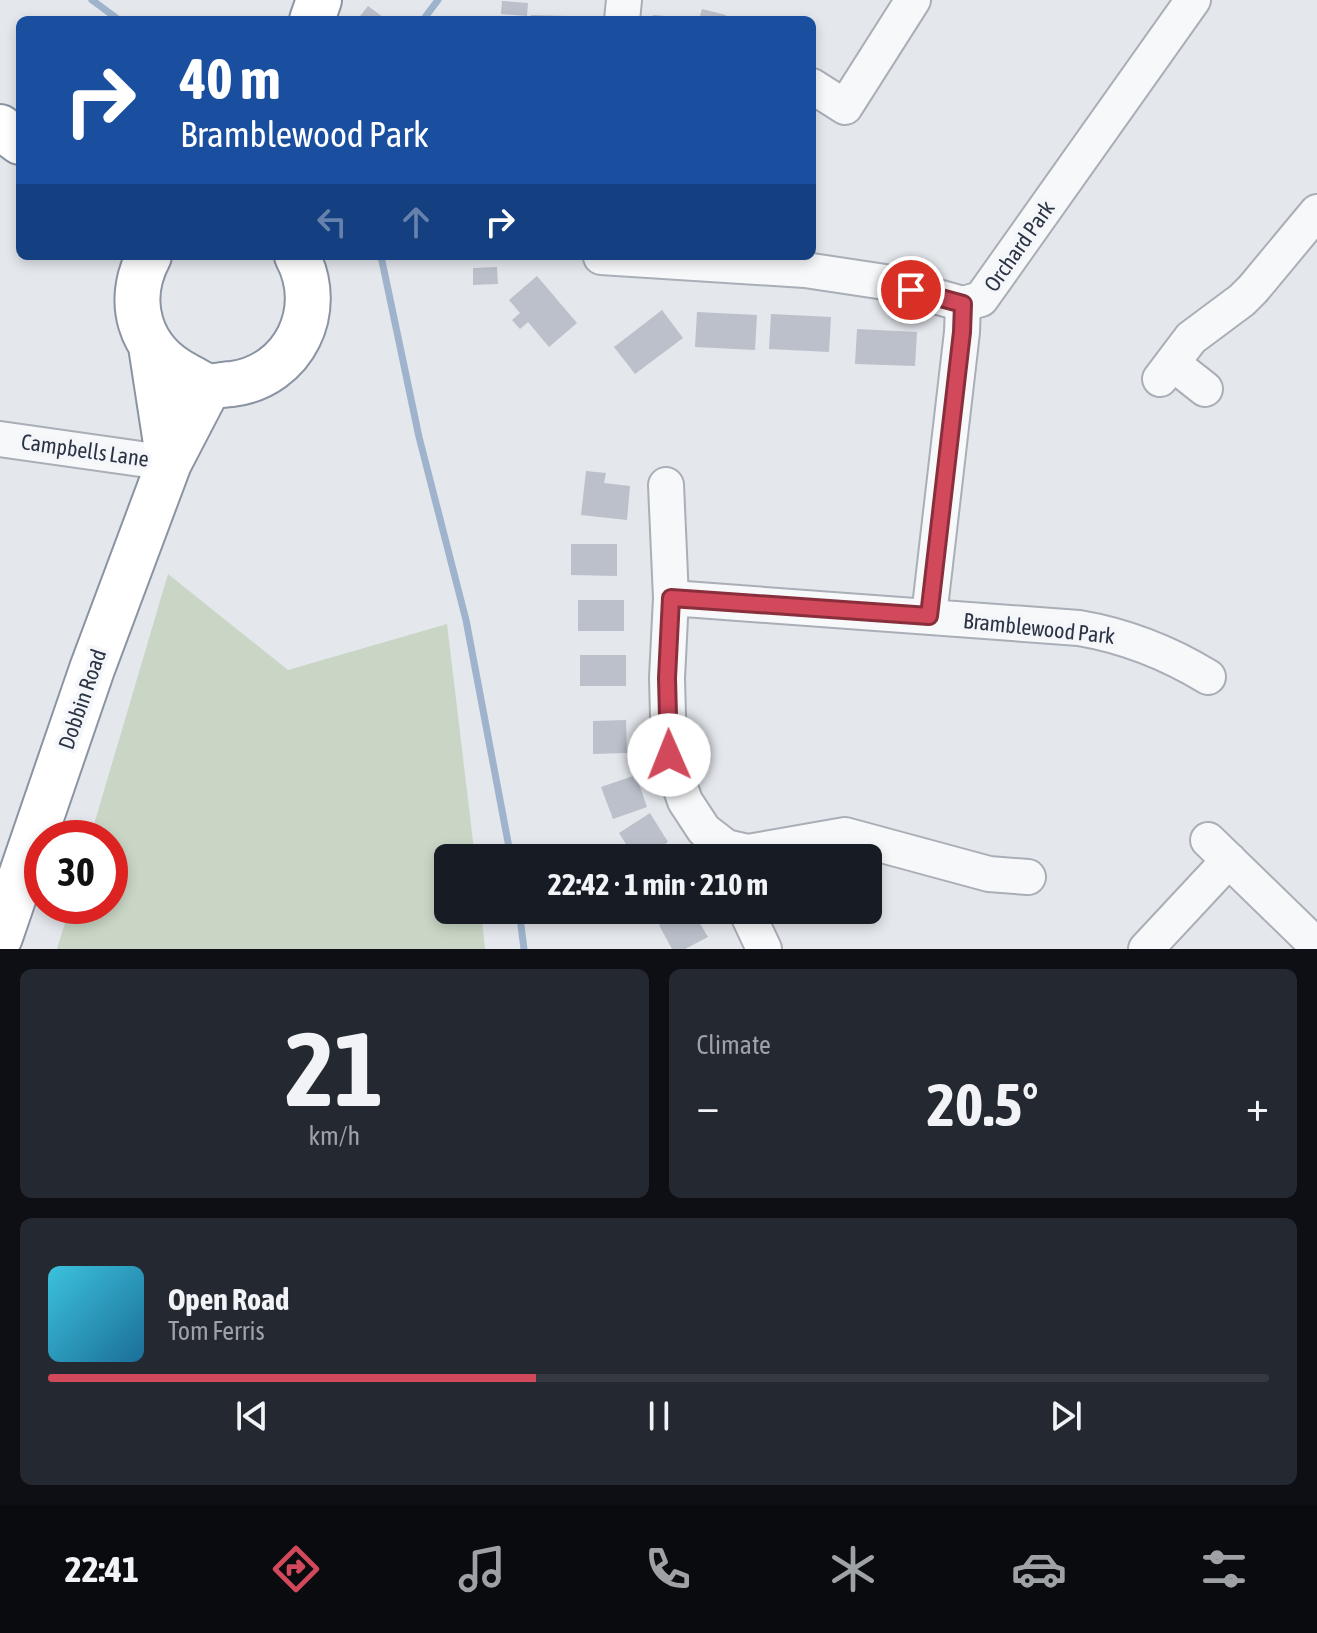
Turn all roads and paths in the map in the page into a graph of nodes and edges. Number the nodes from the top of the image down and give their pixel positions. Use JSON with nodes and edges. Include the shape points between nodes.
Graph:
{"nodes":[{"id":1,"x":913,"y":0,"type":"edge"},
{"id":2,"x":1193,"y":0,"type":"edge"},
{"id":3,"x":816,"y":89,"type":"edge"},
{"id":4,"x":1317,"y":212,"type":"edge"},
{"id":5,"x":299,"y":260,"type":"edge"},
{"id":6,"x":136,"y":265,"type":"edge"},
{"id":7,"x":600,"y":266,"type":"edge"},
{"id":8,"x":963,"y":304,"type":"junction"},
{"id":9,"x":151,"y":346,"type":"junction"},
{"id":10,"x":209,"y":386,"type":"junction"},
{"id":11,"x":1205,"y":389,"type":"dead end"},
{"id":12,"x":0,"y":439,"type":"edge"},
{"id":13,"x":169,"y":463,"type":"junction"},
{"id":14,"x":666,"y":485,"type":"dead end"},
{"id":15,"x":671,"y":598,"type":"junction"},
{"id":16,"x":929,"y":616,"type":"junction"},
{"id":17,"x":1208,"y":677,"type":"dead end"},
{"id":18,"x":722,"y":844,"type":"edge"},
{"id":19,"x":801,"y":844,"type":"edge"},
{"id":20,"x":878,"y":844,"type":"edge"},
{"id":21,"x":882,"y":845,"type":"edge"},
{"id":22,"x":1028,"y":877,"type":"dead end"},
{"id":23,"x":752,"y":924,"type":"edge"},
{"id":24,"x":0,"y":937,"type":"edge"},
{"id":25,"x":1317,"y":946,"type":"edge"},
{"id":26,"x":764,"y":949,"type":"edge"},
{"id":27,"x":1146,"y":949,"type":"edge"}],
"edges":[{"from":1,"to":3,"type":"street","via":[[845,107]]},
{"from":2,"to":8,"type":"street","name":"Orchard Park","via":[[981,299]]},
{"from":4,"to":11,"type":"street","via":[[1253,289],[1198,331],[1166,371]]},
{"from":5,"to":10,"type":"highway","via":[[310,298],[305,326],[292,351],[272,370],[246,382]]},
{"from":6,"to":9,"type":"highway","name":"Dobbin Road","via":[[140,322]]},
{"from":7,"to":8,"type":"street","via":[[805,270],[885,282]]},
{"from":8,"to":16,"type":"street","name":"Orchard Park"},
{"from":9,"to":10,"type":"highway","via":[[168,366]]},
{"from":9,"to":13,"type":"highway","name":"Dobbin Road"},
{"from":10,"to":13,"type":"highway","name":"Dobbin Road"},
{"from":12,"to":13,"type":"street","name":"Campbells Lane"},
{"from":13,"to":24,"type":"highway","name":"Dobbin Road"},
{"from":14,"to":15,"type":"street"},
{"from":15,"to":16,"type":"street","name":"Bramblewood Park"},
{"from":15,"to":18,"type":"street","via":[[669,755],[685,801],[704,830]]},
{"from":16,"to":17,"type":"street","name":"Bramblewood Park","via":[[1120,635]]},
{"from":19,"to":20,"type":"street","via":[[845,835]]},
{"from":21,"to":22,"type":"street","via":[[989,874]]},
{"from":23,"to":26,"type":"street"},
{"from":25,"to":27,"type":"street","via":[[1219,850]]}]}
